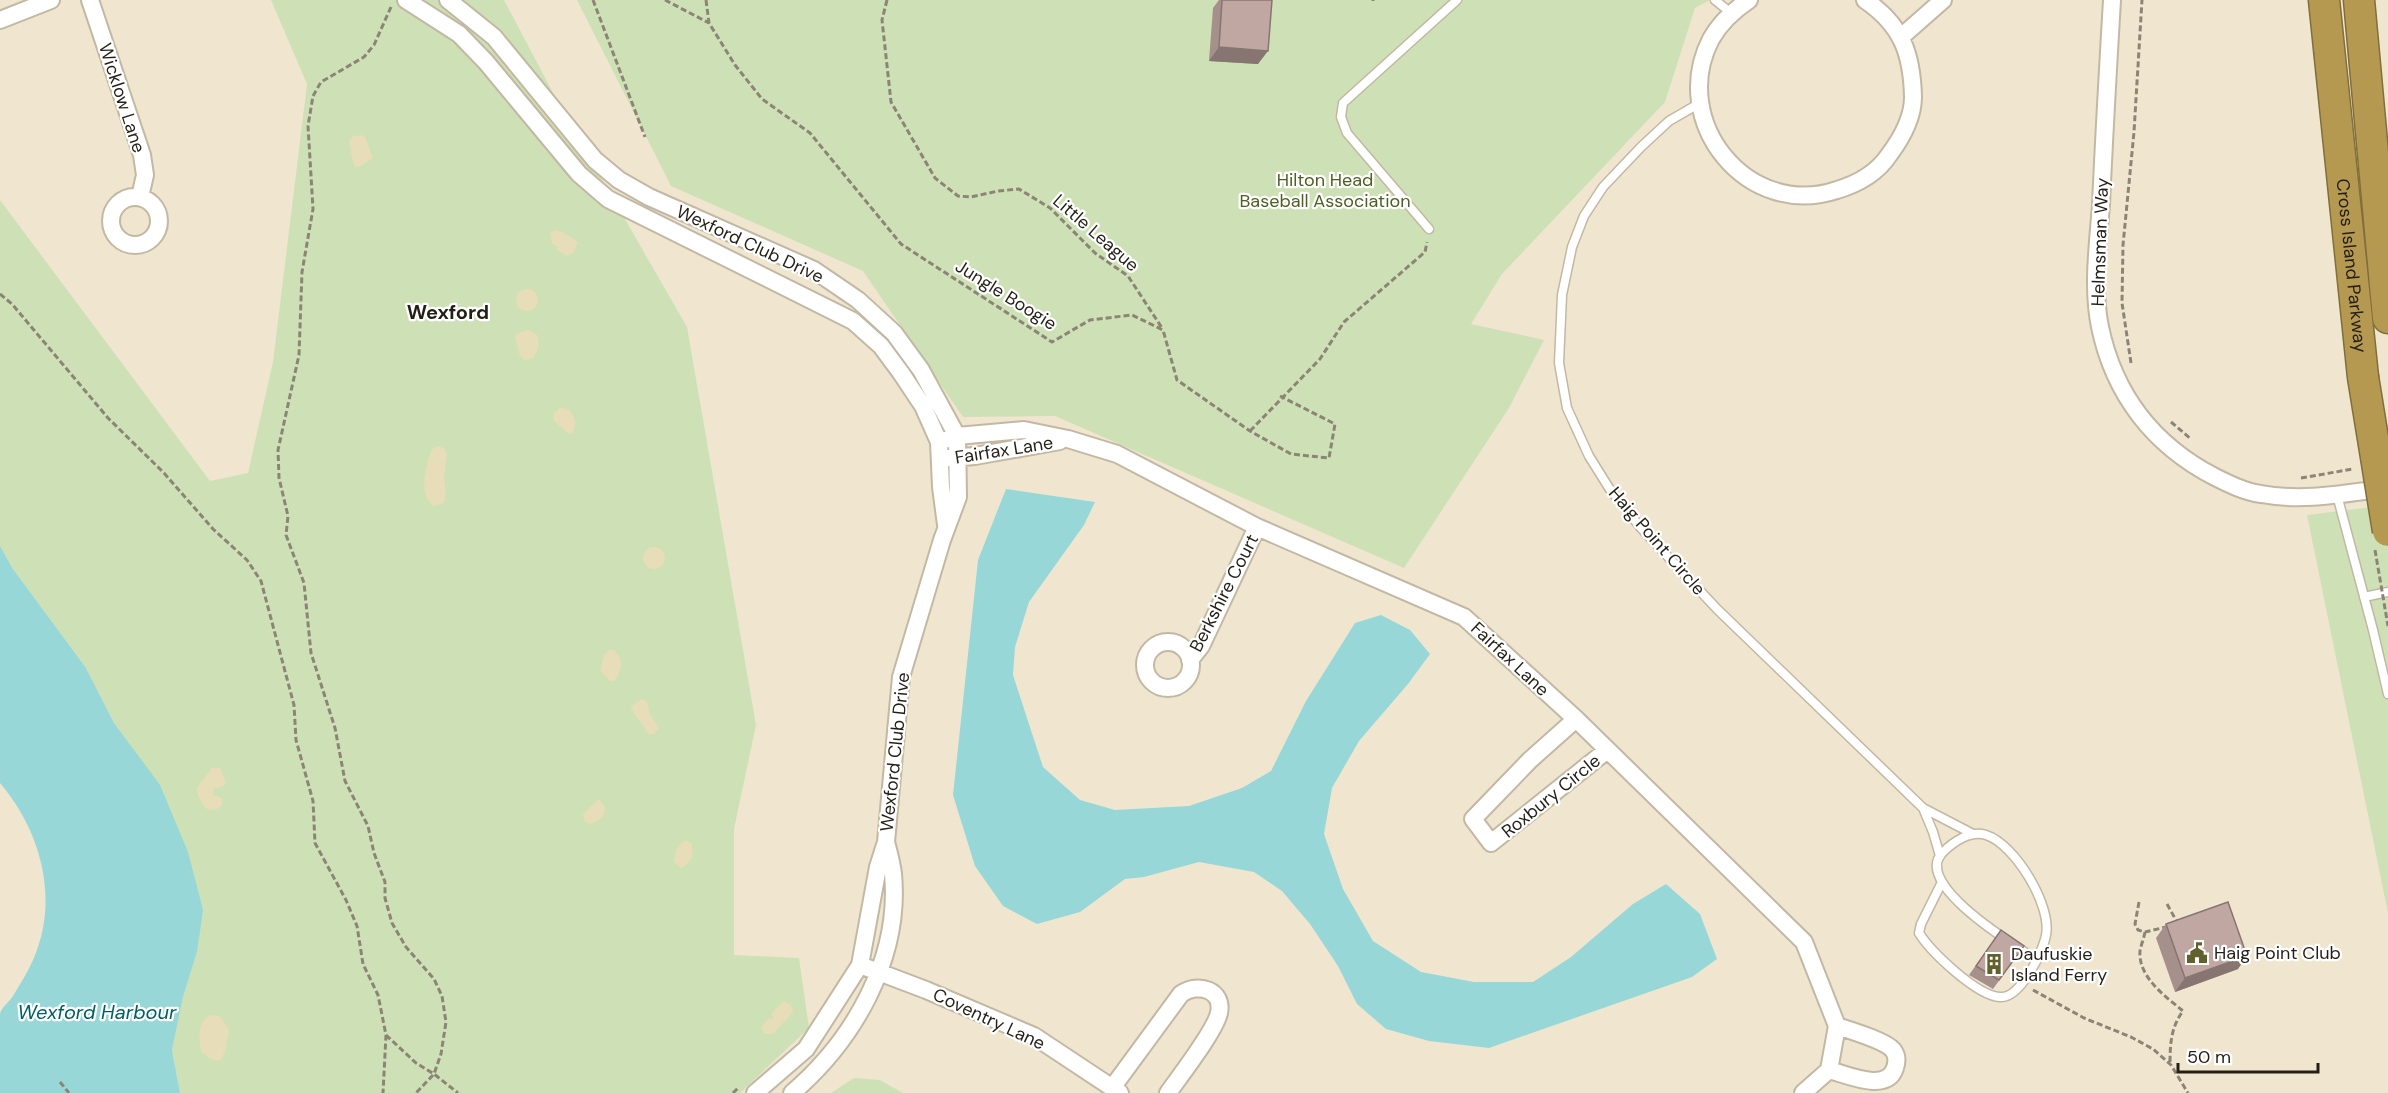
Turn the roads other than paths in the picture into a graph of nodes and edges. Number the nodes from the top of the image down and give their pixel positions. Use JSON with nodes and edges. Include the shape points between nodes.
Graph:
{"nodes":[{"id":1,"x":51,"y":0,"type":"edge"},
{"id":2,"x":90,"y":0,"type":"edge"},
{"id":3,"x":406,"y":0,"type":"edge"},
{"id":4,"x":448,"y":0,"type":"edge"},
{"id":5,"x":1457,"y":0,"type":"edge"},
{"id":6,"x":1715,"y":0,"type":"edge"},
{"id":7,"x":1749,"y":0,"type":"edge"},
{"id":8,"x":1865,"y":0,"type":"edge"},
{"id":9,"x":1943,"y":0,"type":"edge"},
{"id":10,"x":2112,"y":0,"type":"edge"},
{"id":11,"x":2324,"y":0,"type":"edge"},
{"id":12,"x":2359,"y":0,"type":"edge"},
{"id":13,"x":1731,"y":13,"type":"junction"},
{"id":14,"x":0,"y":20,"type":"edge"},
{"id":15,"x":1900,"y":37,"type":"junction"},
{"id":16,"x":1700,"y":103,"type":"junction"},
{"id":17,"x":140,"y":197,"type":"dead end"},
{"id":18,"x":662,"y":203,"type":"junction"},
{"id":19,"x":653,"y":223,"type":"junction"},
{"id":20,"x":1429,"y":229,"type":"road end"},
{"id":21,"x":2388,"y":318,"type":"edge"},
{"id":22,"x":957,"y":436,"type":"junction"},
{"id":23,"x":1068,"y":439,"type":"junction"},
{"id":24,"x":939,"y":442,"type":"junction"},
{"id":25,"x":958,"y":456,"type":"junction"},
{"id":26,"x":940,"y":461,"type":"junction"},
{"id":27,"x":2388,"y":488,"type":"edge"},
{"id":28,"x":2337,"y":495,"type":"junction"},
{"id":29,"x":946,"y":526,"type":"junction"},
{"id":30,"x":1257,"y":527,"type":"junction"},
{"id":31,"x":2388,"y":531,"type":"edge"},
{"id":32,"x":2388,"y":592,"type":"edge"},
{"id":33,"x":2364,"y":597,"type":"junction"},
{"id":34,"x":1190,"y":660,"type":"dead end"},
{"id":35,"x":2388,"y":694,"type":"edge"},
{"id":36,"x":1576,"y":719,"type":"junction"},
{"id":37,"x":1606,"y":751,"type":"junction"},
{"id":38,"x":1923,"y":808,"type":"junction"},
{"id":39,"x":1973,"y":834,"type":"junction"},
{"id":40,"x":886,"y":842,"type":"junction"},
{"id":41,"x":1940,"y":856,"type":"junction"},
{"id":42,"x":1942,"y":882,"type":"junction"},
{"id":43,"x":2037,"y":960,"type":"junction"},
{"id":44,"x":860,"y":966,"type":"junction"},
{"id":45,"x":878,"y":973,"type":"junction"},
{"id":46,"x":1837,"y":1026,"type":"junction"},
{"id":47,"x":1829,"y":1070,"type":"junction"},
{"id":48,"x":1116,"y":1090,"type":"edge"},
{"id":49,"x":755,"y":1093,"type":"edge"},
{"id":50,"x":792,"y":1093,"type":"edge"},
{"id":51,"x":1168,"y":1093,"type":"edge"},
{"id":52,"x":1803,"y":1093,"type":"edge"}],
"edges":[{"from":1,"to":14,"type":"street"},
{"from":2,"to":17,"type":"street","name":"Wicklow Lane","via":[[142,155],[146,175]]},
{"from":3,"to":19,"type":"street","name":"Wexford Club Drive","via":[[459,34],[579,174],[608,199]]},
{"from":4,"to":18,"type":"street","name":"Wexford Club Drive","via":[[494,37],[595,160],[619,180]]},
{"from":5,"to":20,"type":"lane","via":[[1343,103],[1341,117],[1347,133]]},
{"from":6,"to":13,"type":"lane"},
{"from":7,"to":13,"type":"street"},
{"from":8,"to":15,"type":"street","via":[[1880,11]]},
{"from":9,"to":15,"type":"street"},
{"from":10,"to":28,"type":"street","name":"Helmsman Way","via":[[2097,305],[2110,367],[2150,428],[2203,471],[2260,494],[2312,498]]},
{"from":11,"to":31,"type":"highway","name":"Cross Island Parkway","bridge":true,"via":[[2363,377]]},
{"from":12,"to":21,"type":"highway","name":"Cross Island Parkway"},
{"from":13,"to":16,"type":"street","via":[[1711,39],[1701,70]]},
{"from":15,"to":16,"type":"street","via":[[1912,69],[1913,103],[1903,136],[1883,164],[1845,188],[1823,195],[1789,195],[1756,184],[1729,164],[1709,136]]},
{"from":16,"to":38,"type":"lane","name":"Haig Point Circle","via":[[1669,121],[1641,147],[1603,188],[1584,216],[1572,247],[1562,295],[1559,363],[1567,408],[1589,456],[1641,528],[1717,609]]},
{"from":18,"to":19,"type":"street","name":"Wexford Club Drive"},
{"from":18,"to":22,"type":"street","name":"Wexford Club Drive","via":[[814,270],[858,300],[894,333],[921,370]]},
{"from":19,"to":24,"type":"street","name":"Wexford Club Drive","via":[[703,244],[853,321],[881,346],[901,373],[923,406]]},
{"from":22,"to":23,"type":"street","name":"Fairfax Lane","via":[[1024,430]]},
{"from":22,"to":24,"type":"street","name":"Fairfax Lane"},
{"from":22,"to":25,"type":"street","name":"Wexford Club Drive"},
{"from":23,"to":25,"type":"street","name":"Fairfax Lane"},
{"from":23,"to":30,"type":"street","name":"Fairfax Lane","via":[[1117,454]]},
{"from":24,"to":26,"type":"street","name":"Wexford Club Drive"},
{"from":25,"to":26,"type":"street","name":"Fairfax Lane"},
{"from":25,"to":29,"type":"street","name":"Wexford Club Drive","via":[[958,497]]},
{"from":26,"to":29,"type":"street","name":"Wexford Club Drive"},
{"from":27,"to":28,"type":"street","name":"Helmsman Way"},
{"from":28,"to":33,"type":"lane"},
{"from":29,"to":40,"type":"street","name":"Wexford Club Drive","via":[[901,676]]},
{"from":30,"to":34,"type":"street","name":"Berkshire Court","via":[[1201,646]]},
{"from":30,"to":36,"type":"street","name":"Fairfax Lane","via":[[1464,616]]},
{"from":32,"to":33,"type":"lane"},
{"from":33,"to":35,"type":"lane"},
{"from":36,"to":37,"type":"street","name":"Fairfax Lane"},
{"from":36,"to":37,"type":"street","name":"Roxbury Circle","via":[[1473,819],[1491,843]]},
{"from":37,"to":46,"type":"street","name":"Fairfax Lane","via":[[1804,942]]},
{"from":38,"to":39,"type":"lane"},
{"from":38,"to":41,"type":"lane"},
{"from":39,"to":41,"type":"lane"},
{"from":39,"to":43,"type":"lane","via":[[1986,835],[1998,842],[2030,878],[2042,900],[2047,935]]},
{"from":40,"to":44,"type":"street","name":"Wexford Club Drive"},
{"from":40,"to":45,"type":"street","name":"Wexford Club Drive","via":[[893,873],[893,902]]},
{"from":41,"to":42,"type":"lane","via":[[1937,864]]},
{"from":42,"to":43,"type":"lane","via":[[1961,906]]},
{"from":42,"to":43,"type":"lane","via":[[1920,933],[1955,972],[2001,998],[2028,977]]},
{"from":44,"to":45,"type":"street","name":"Coventry Lane"},
{"from":44,"to":49,"type":"street","name":"Wexford Club Drive","via":[[806,1049]]},
{"from":45,"to":48,"type":"street","name":"Coventry Lane","via":[[1034,1036]]},
{"from":45,"to":50,"type":"street","name":"Wexford Club Drive","via":[[853,1025],[837,1048]]},
{"from":46,"to":47,"type":"street"},
{"from":46,"to":47,"type":"street","via":[[1893,1049],[1897,1060],[1893,1076],[1887,1080],[1870,1082]]},
{"from":47,"to":52,"type":"street"},
{"from":48,"to":51,"type":"street","name":"Coventry Lane","via":[[1181,994],[1200,987],[1216,997],[1219,1014]]}]}
